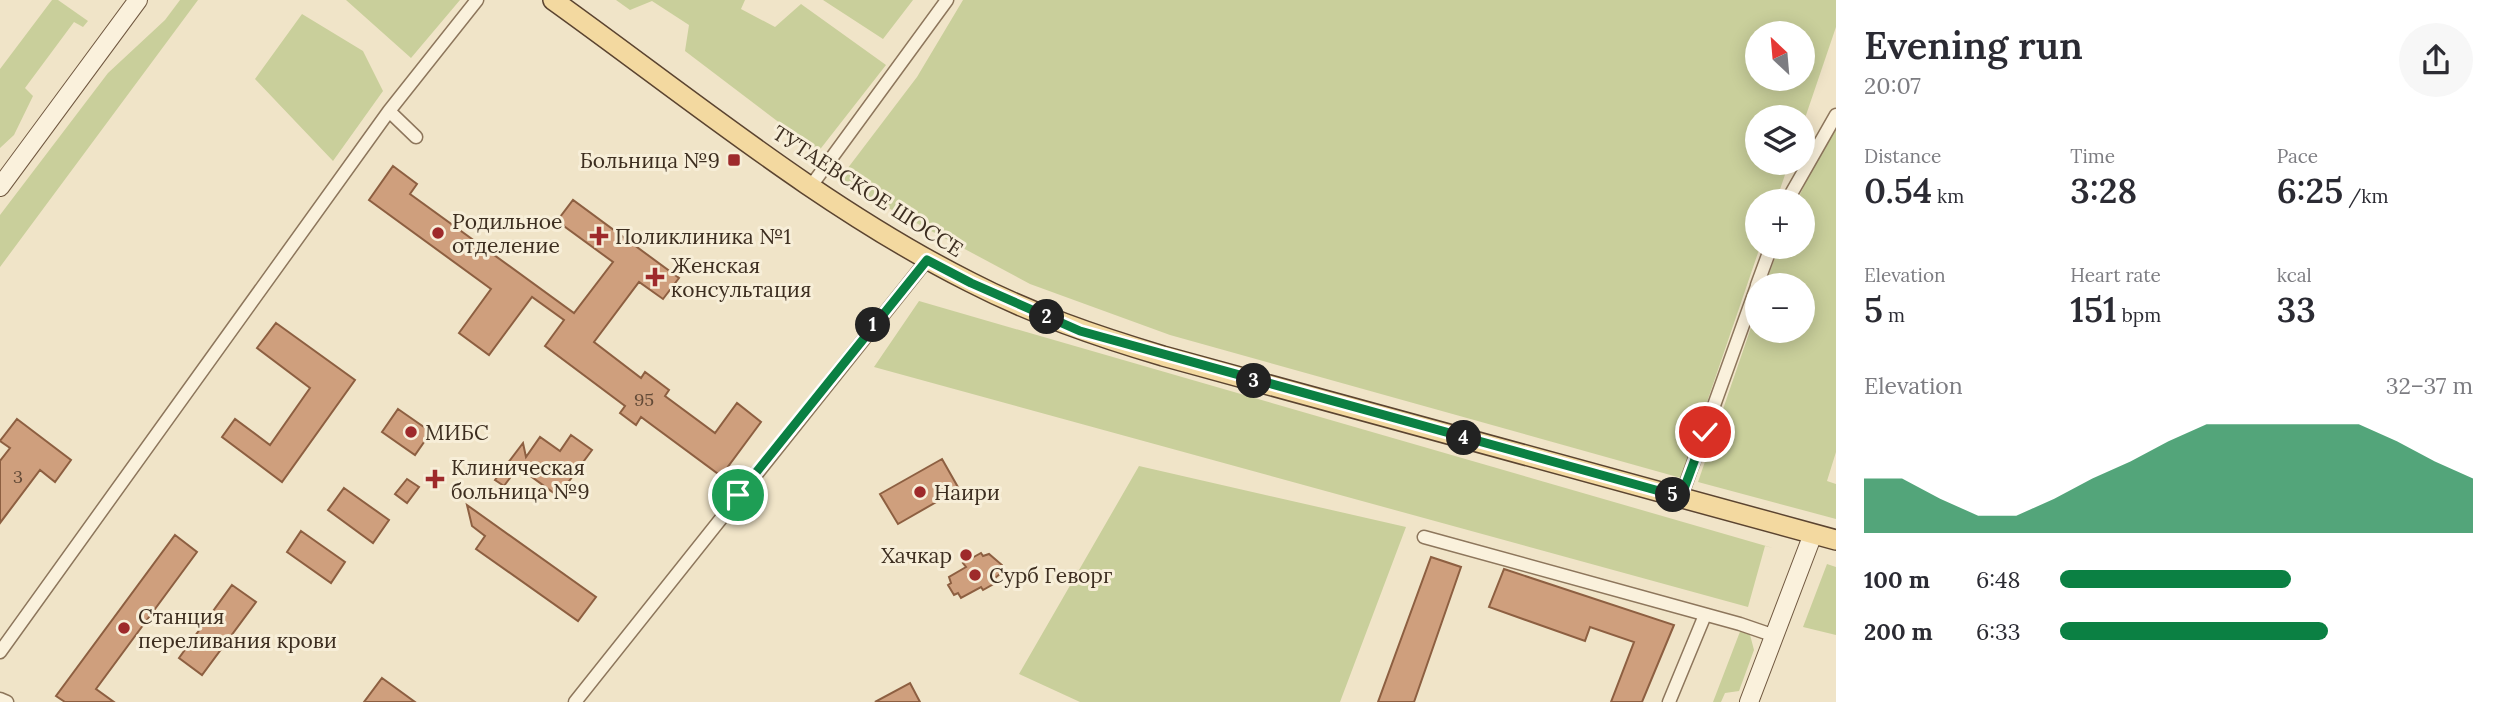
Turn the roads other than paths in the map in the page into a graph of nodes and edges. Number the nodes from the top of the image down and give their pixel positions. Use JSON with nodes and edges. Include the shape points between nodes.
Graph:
{"nodes":[{"id":1,"x":138,"y":0,"type":"edge"},
{"id":2,"x":477,"y":0,"type":"edge"},
{"id":3,"x":553,"y":0,"type":"edge"},
{"id":4,"x":947,"y":0,"type":"edge"},
{"id":5,"x":388,"y":111,"type":"junction"},
{"id":6,"x":1836,"y":115,"type":"edge"},
{"id":7,"x":416,"y":137,"type":"dead end"},
{"id":8,"x":811,"y":186,"type":"junction"},
{"id":9,"x":0,"y":187,"type":"edge"},
{"id":10,"x":1791,"y":189,"type":"edge"},
{"id":11,"x":927,"y":260,"type":"junction"},
{"id":12,"x":1745,"y":319,"type":"edge"},
{"id":13,"x":1681,"y":497,"type":"junction"},
{"id":14,"x":1813,"y":534,"type":"junction"},
{"id":15,"x":1424,"y":537,"type":"dead end"},
{"id":16,"x":1836,"y":540,"type":"edge"},
{"id":17,"x":1704,"y":615,"type":"junction"},
{"id":18,"x":1775,"y":636,"type":"junction"},
{"id":19,"x":0,"y":652,"type":"edge"},
{"id":20,"x":0,"y":699,"type":"edge"},
{"id":21,"x":7,"y":702,"type":"edge"},
{"id":22,"x":575,"y":702,"type":"edge"},
{"id":23,"x":1669,"y":702,"type":"edge"},
{"id":24,"x":1749,"y":702,"type":"edge"}],
"edges":[{"from":1,"to":9,"type":"street"},
{"from":2,"to":5,"type":"street"},
{"from":3,"to":8,"type":"main road","name":"ТУТАЕВСКОЕ ШОССЕ"},
{"from":4,"to":8,"type":"street"},
{"from":5,"to":7,"type":"street"},
{"from":5,"to":19,"type":"street"},
{"from":6,"to":10,"type":"street"},
{"from":8,"to":11,"type":"main road","name":"ТУТАЕВСКОЕ ШОССЕ"},
{"from":11,"to":13,"type":"main road","name":"ТУТАЕВСКОЕ ШОССЕ","via":[[1080,331]]},
{"from":11,"to":22,"type":"street"},
{"from":12,"to":13,"type":"street"},
{"from":13,"to":14,"type":"main road","name":"ТУТАЕВСКОЕ ШОССЕ"},
{"from":14,"to":16,"type":"main road","name":"ТУТАЕВСКОЕ ШОССЕ"},
{"from":14,"to":18,"type":"street"},
{"from":15,"to":17,"type":"street"},
{"from":17,"to":18,"type":"street"},
{"from":17,"to":23,"type":"street"},
{"from":18,"to":24,"type":"street"},
{"from":20,"to":21,"type":"street"}]}
